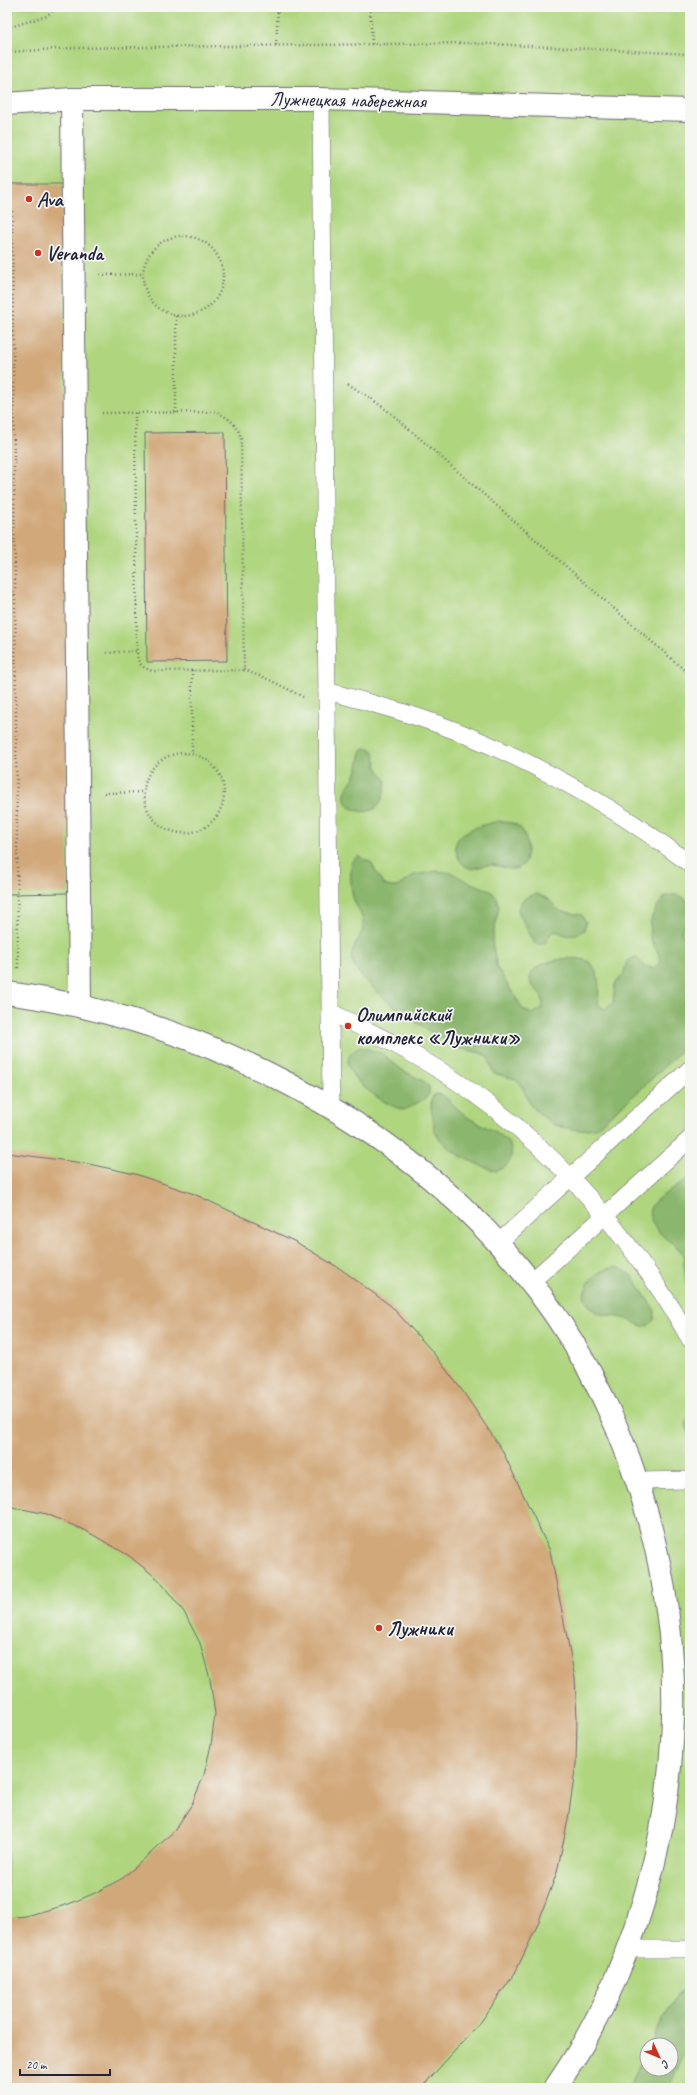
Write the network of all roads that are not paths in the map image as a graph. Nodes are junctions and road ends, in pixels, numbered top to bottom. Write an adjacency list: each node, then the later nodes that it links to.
1 (72, 99): 2 (street, Лужнецкая набережная); 3 (street, Лужнецкая набережная); 8 (street)
2 (321, 99): 4 (street, Лужнецкая набережная); 5 (lane)
3 (7, 104)
4 (690, 110)
5 (327, 691): 6 (lane); 9 (lane)
6 (690, 864)
7 (7, 993): 8 (street)
8 (80, 1005): 11 (street)
9 (330, 1012): 11 (lane); 13 (lane)
10 (690, 1069): 13 (lane)
11 (331, 1107): 15 (street)
12 (690, 1139): 14 (lane)
13 (571, 1177): 14 (lane); 15 (lane)
14 (606, 1215): 16 (lane); 17 (lane)
15 (498, 1244): 16 (street)
16 (531, 1282): 19 (street)
17 (690, 1339)
18 (690, 1480): 19 (lane)
19 (637, 1481): 20 (street)
20 (627, 1949): 21 (lane); 22 (street)
21 (690, 1949)
22 (555, 2088)

